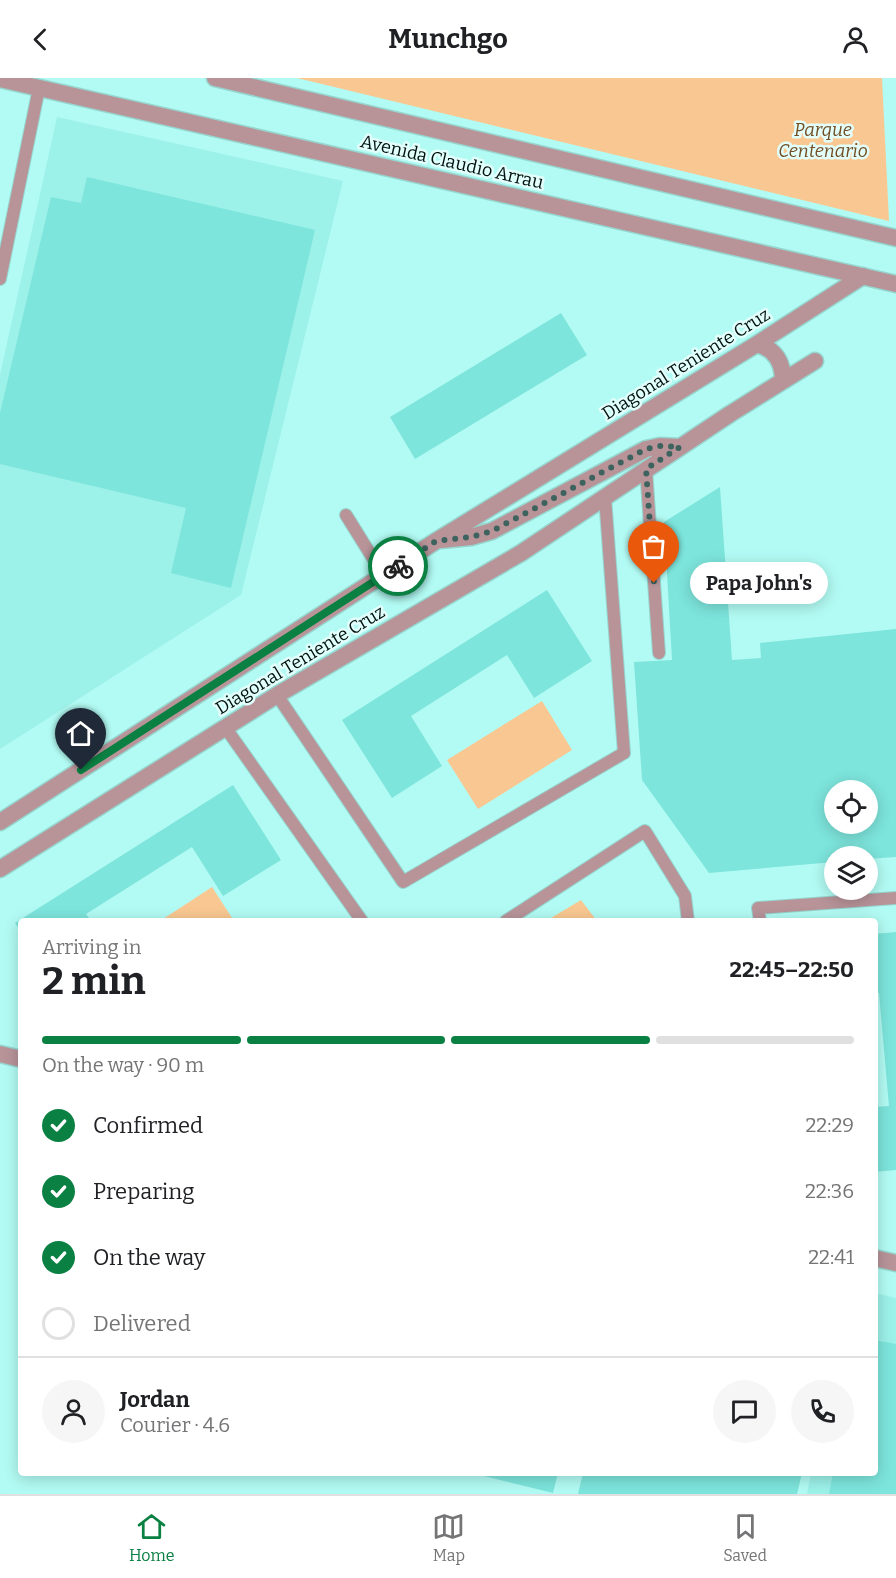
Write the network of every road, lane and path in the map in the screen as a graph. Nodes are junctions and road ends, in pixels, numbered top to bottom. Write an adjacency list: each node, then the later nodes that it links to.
1 (214, 78): 4 (street, Avenida Claudio Arrau)
2 (0, 79): 3 (street, Avenida Claudio Arrau)
3 (39, 88): 5 (street, Avenida Claudio Arrau); 6 (lane)
4 (896, 238)
5 (863, 276): 7 (street, Avenida Claudio Arrau); 8 (street, Diagonal Teniente Cruz)
6 (0, 279)
7 (896, 284)
8 (757, 344): 10 (street); 15 (street, Diagonal Teniente Cruz)
9 (815, 361): 10 (street, Diagonal Teniente Cruz)
10 (783, 381): 11 (street, Diagonal Teniente Cruz)
11 (680, 447): 12 (street, Diagonal Teniente Cruz); 15 (street, Diagonal Teniente Cruz)
12 (646, 469): 13 (street, Diagonal Teniente Cruz); 17 (lane)
13 (605, 497): 18 (street, Diagonal Teniente Cruz); 18 (lane)
14 (346, 515): 16 (lane)
15 (436, 541): 16 (street, Diagonal Teniente Cruz)
16 (384, 576): 20 (street, Diagonal Teniente Cruz)
17 (659, 653)
18 (277, 695): 19 (street, Diagonal Teniente Cruz)
19 (225, 727): 21 (street, Diagonal Teniente Cruz); 23 (lane)
20 (0, 822)
21 (0, 869)
22 (896, 898): 26 (lane)
23 (360, 918)
24 (511, 918): 25 (lane)
25 (688, 918)
26 (759, 918)
27 (0, 1054): 28 (street)
28 (18, 1058)
29 (878, 1259): 30 (street)
30 (896, 1263)

